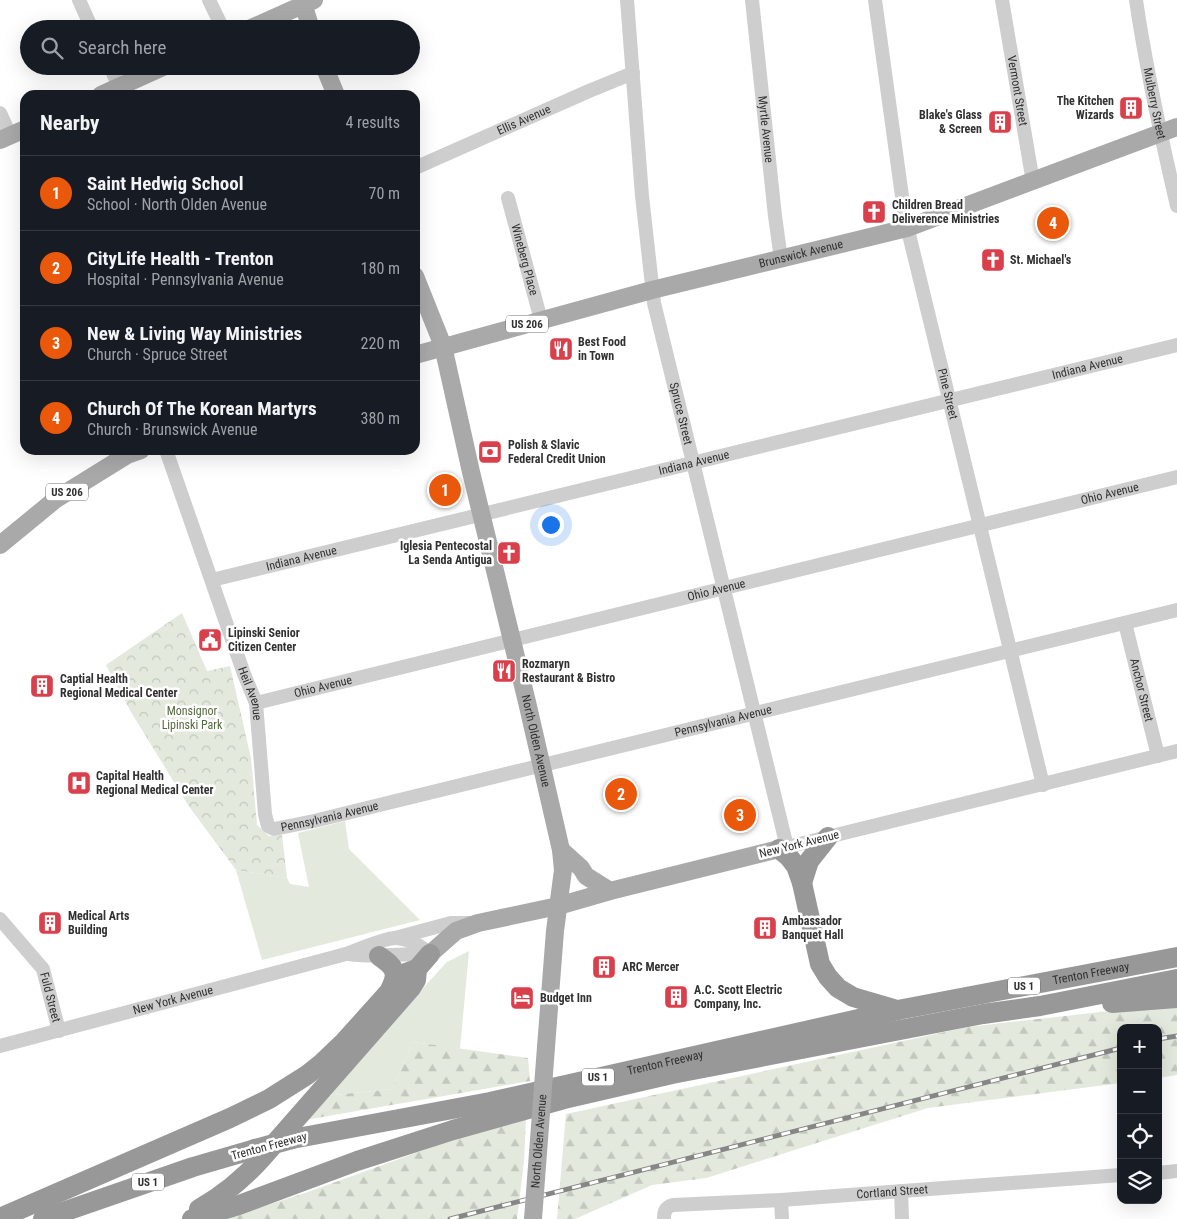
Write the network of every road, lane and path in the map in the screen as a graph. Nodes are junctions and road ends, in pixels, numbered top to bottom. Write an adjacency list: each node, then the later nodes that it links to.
1 (79, 0): 9 (street)
2 (210, 0): 10 (street)
3 (626, 0): 13 (street, Spruce Street)
4 (752, 0): 29 (street, Myrtle Avenue)
5 (875, 0): 28 (street, Pine Street)
6 (1002, 0): 25 (street, Vermont Street)
7 (1136, 0): 23 (street, Mulberry Street)
8 (306, 1): 11 (main road); 12 (main road)
9 (88, 20)
10 (219, 20)
11 (267, 20)
12 (309, 20)
13 (633, 73): 24 (street, Ellis Avenue); 31 (street, Spruce Street)
14 (114, 75): 17 (street)
15 (145, 75): 17 (main road)
16 (328, 75): 19 (main road)
17 (119, 87): 18 (main road)
18 (112, 90)
19 (334, 90)
20 (0, 113): 22 (street)
21 (1177, 127): 23 (main road, Brunswick Avenue / US 206)
22 (12, 134)
23 (1160, 134): 25 (main road, Brunswick Avenue / US 206); 27 (street, Mulberry Street)
24 (420, 166)
25 (1033, 182): 28 (main road, Brunswick Avenue / US 206)
26 (508, 198): 32 (street, Wineberg Place)
27 (1177, 206)
28 (907, 228): 29 (main road, Brunswick Avenue / US 206); 36 (street, Pine Street)
29 (781, 259): 31 (main road, Brunswick Avenue / US 206)
30 (420, 288): 34 (main road, North Olden Avenue)
31 (652, 290): 32 (main road, Brunswick Avenue / US 206); 39 (street, Spruce Street)
32 (541, 320): 34 (main road, Brunswick Avenue / US 206)
33 (1177, 345): 36 (street, Indiana Avenue)
34 (443, 346): 35 (main road, Brunswick Avenue / US 206); 41 (main road, North Olden Avenue)
35 (420, 353)
36 (949, 400): 39 (street, Indiana Avenue); 42 (street, Pine Street)
37 (127, 455): 43 (main road, US 206)
38 (168, 455): 44 (street, Heil Avenue)
39 (693, 463): 41 (street, Indiana Avenue); 45 (street, Spruce Street)
40 (1177, 477): 42 (street, Ohio Avenue)
41 (482, 515): 44 (street, Indiana Avenue); 48 (main road, North Olden Avenue)
42 (980, 526): 45 (street, Ohio Avenue); 49 (street, Pine Street)
43 (0, 545)
44 (212, 580): 50 (street, Heil Avenue)
45 (724, 588): 48 (street, Ohio Avenue); 51 (street, Spruce Street)
46 (1177, 610): 47 (street, Pennsylvania Avenue)
47 (1125, 623): 49 (street, Pennsylvania Avenue); 53 (street, Anchor Street)
48 (512, 640): 50 (street, Ohio Avenue); 54 (main road, North Olden Avenue)
49 (1010, 651): 51 (street, Pennsylvania Avenue); 55 (street, Pine Street)
50 (256, 703): 56 (street, Heil Avenue)
51 (754, 713): 54 (street, Pennsylvania Avenue); 58 (street, Spruce Street)
52 (1177, 751): 53 (street, New York Avenue)
53 (1158, 756): 55 (street, New York Avenue)
54 (542, 766): 56 (street, Pennsylvania Avenue); 59 (main road, North Olden Avenue)
55 (1043, 785): 57 (street, New York Avenue)
56 (271, 828)
57 (828, 837): 58 (street, New York Avenue); 60 (highway)
58 (783, 848): 60 (highway); 61 (main road, New York Avenue)
59 (561, 850): 61 (main road); 62 (main road, North Olden Avenue)
60 (802, 883): 74 (highway)
61 (610, 891): 62 (main road, New York Avenue)
62 (558, 906): 64 (main road, New York Avenue); 88 (main road, North Olden Avenue, bridge)
63 (0, 919): 76 (street, Fuld Street)
64 (478, 923): 65 (street, New York Avenue); 67 (main road, New York Avenue)
65 (395, 938): 66 (street, New York Avenue); 67 (street)
66 (346, 954): 68 (street, New York Avenue); 76 (street, New York Avenue)
67 (430, 954): 68 (street, New York Avenue); 70 (highway)
68 (379, 956): 72 (highway)
69 (1177, 956): 74 (highway, Trenton Freeway / US 1)
70 (416, 969): 72 (highway); 86 (highway)
71 (1177, 979): 75 (highway, Trenton Freeway / US 1)
72 (390, 991): 84 (highway)
73 (1177, 998): 75 (highway)
74 (903, 1009): 85 (highway, Trenton Freeway / US 1, bridge)
75 (983, 1014): 87 (highway, Trenton Freeway / US 1)
76 (59, 1031): 77 (street, New York Avenue)
77 (0, 1046)
78 (1177, 1171): 79 (street)
79 (1162, 1173)
80 (1117, 1175): 81 (street, Cortland Street)
81 (901, 1191): 82 (street, Cortland Street); 90 (street)
82 (781, 1200): 83 (street, Cortland Street); 89 (street)
83 (664, 1215)
84 (0, 1218)
85 (43, 1219)
86 (183, 1219)
87 (192, 1219)
88 (533, 1219)
89 (782, 1219)
90 (902, 1219)

